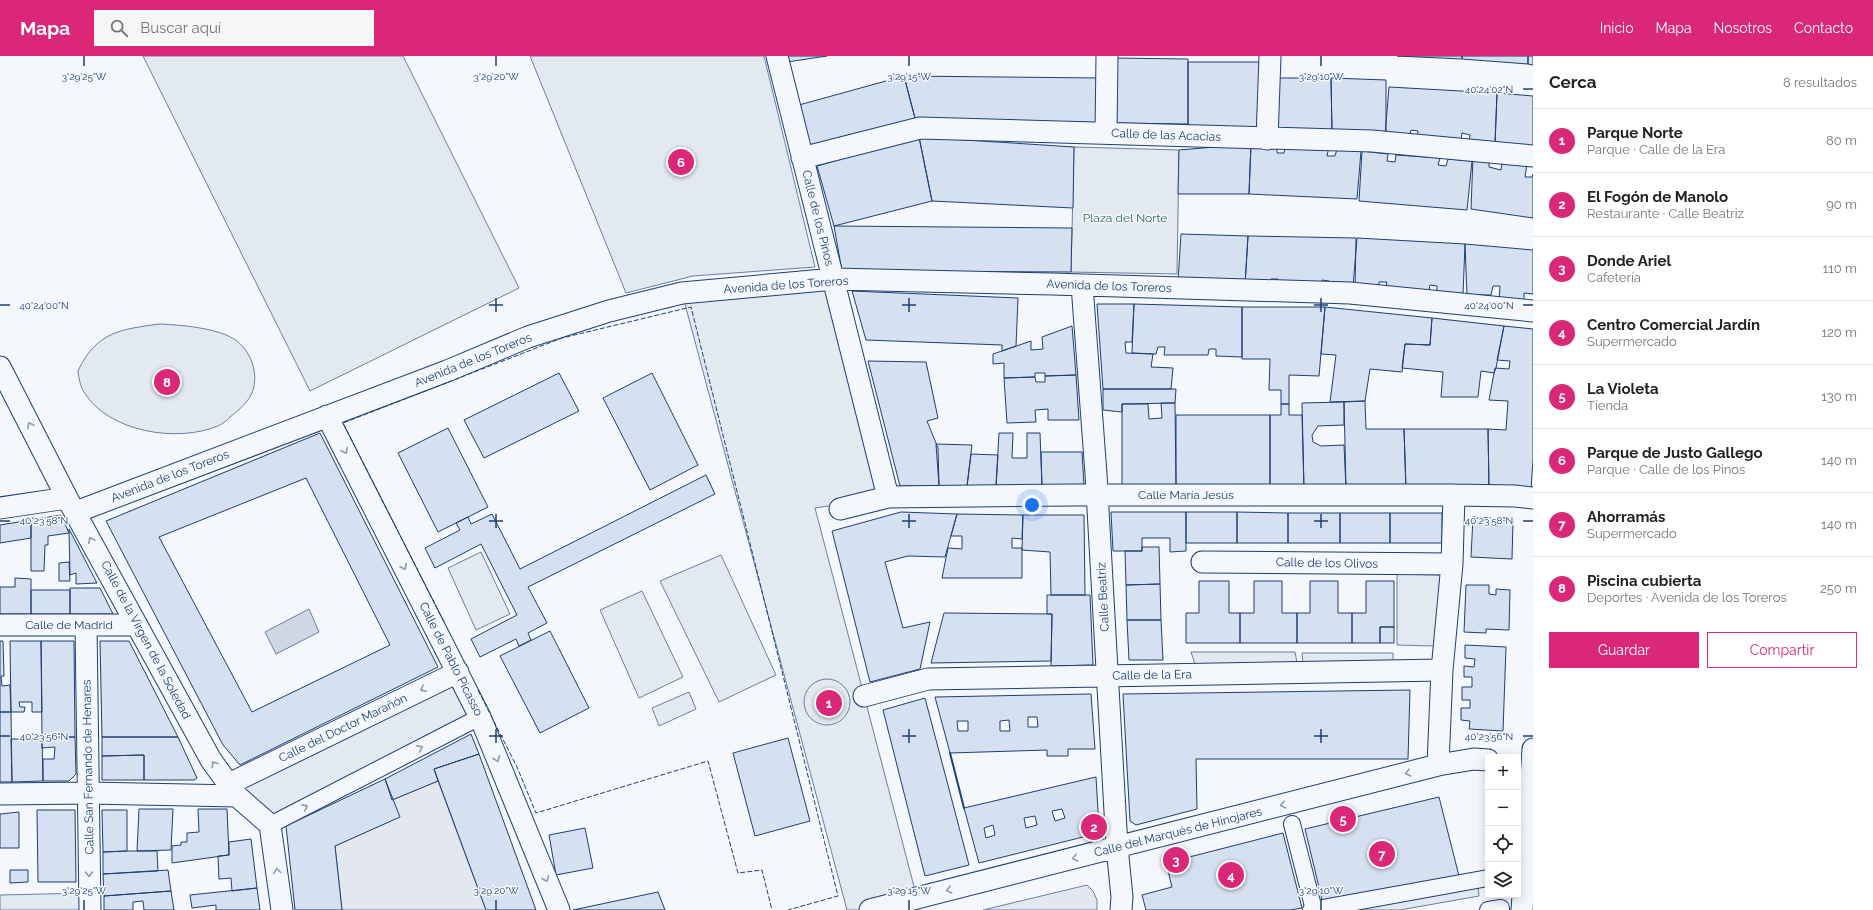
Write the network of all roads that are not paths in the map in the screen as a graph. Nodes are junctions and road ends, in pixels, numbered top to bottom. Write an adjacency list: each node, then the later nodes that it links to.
1 (777, 56): 7 (street, Calle de los Pinos)
2 (1107, 56): 4 (street)
3 (1270, 56): 5 (street)
4 (1106, 133): 5 (street, Calle de las Acacias); 7 (street, Calle de las Acacias)
5 (1267, 138): 6 (street, Calle de las Acacias)
6 (1533, 156)
7 (802, 158): 8 (street, Calle de los Pinos)
8 (834, 280): 9 (street, Avenida de los Toreros); 12 (street, Avenida de los Toreros); 15 (street, Calle de los Pinos)
9 (1082, 284): 10 (street, Avenida de los Toreros); 13 (street, Calle Beatriz)
10 (1533, 311)
11 (0, 366): 17 (street, Calle de la Virgen de la Soledad, one-way to 11)
12 (327, 416): 17 (street, Avenida de los Toreros); 26 (street, Calle de Pablo Picasso, one-way to 26)
13 (1097, 495): 14 (street, Calle María Jesús); 15 (street, Calle María Jesús); 27 (street, Calle Beatriz)
14 (1454, 495): 16 (street, Calle María Jesús); 21 (street)
15 (888, 497): 19 (street, Calle María Jesús)
16 (1533, 498)
17 (72, 505): 18 (street, Avenida de los Toreros); 24 (street, Calle de la Virgen de la Soledad, one-way to 17)
18 (0, 508)
19 (840, 508)
20 (1202, 562): 21 (street, Calle de los Olivos)
21 (1452, 564): 25 (street)
22 (0, 625): 23 (street, Calle de Madrid)
23 (86, 625): 24 (street, Calle de Madrid); 35 (street, Calle San Fernando de Henares)
24 (137, 625): 34 (street, Calle de la Virgen de la Soledad, one-way to 24)
25 (1442, 670): 27 (street, Calle de la Era); 32 (street)
26 (458, 672): 29 (street, Calle de Pablo Picasso); 34 (street, Calle del Doctor Marañón, one-way to 34)
27 (1107, 676): 28 (street, Calle de la Era); 39 (street, Calle Beatriz)
28 (864, 696)
29 (480, 717): 38 (street, one-way to 29); 44 (street, Calle de Pablo Picasso, one-way to 44)
30 (1533, 749): 33 (street)
31 (1485, 760): 32 (street, Calle del Marqués de Hinojares)
32 (1438, 765): 39 (street, Calle del Marqués de Hinojares, one-way to 39)
33 (1528, 768): 47 (street)
34 (233, 790): 35 (street, Calle del Doctor Marañón); 38 (street, Calle de la Virgen de la Soledad)
35 (88, 793): 36 (street, Calle del Doctor Marañón); 42 (street, Calle San Fernando de Henares, one-way to 42)
36 (0, 794)
37 (1292, 824): 46 (street)
38 (270, 825): 43 (street, one-way to 38)
39 (1117, 847): 41 (street, Calle del Marqués de Hinojares, one-way to 41); 45 (street, Calle Beatriz)
40 (1485, 879): 46 (street)
41 (874, 909)
42 (90, 910)
43 (282, 910)
44 (559, 910)
45 (1122, 910)
46 (1313, 910)
47 (1522, 910)

